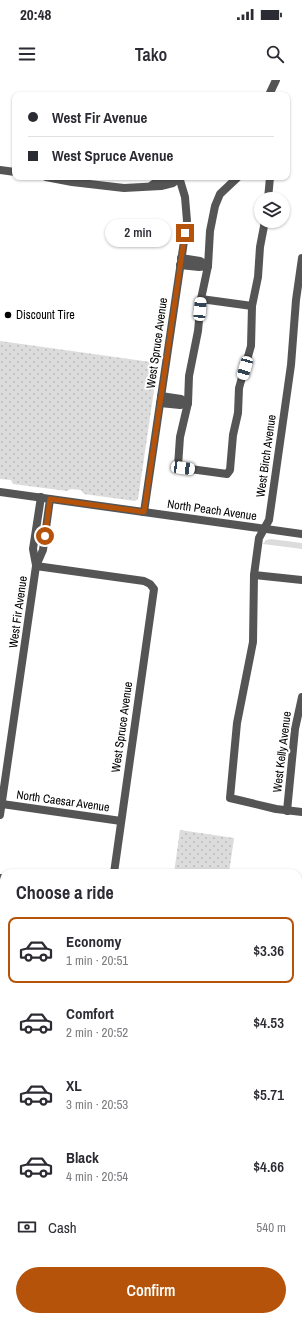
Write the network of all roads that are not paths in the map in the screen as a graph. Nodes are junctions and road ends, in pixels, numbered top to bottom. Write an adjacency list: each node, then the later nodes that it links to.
1 (276, 80): 2 (street)
2 (270, 92)
3 (0, 170): 4 (street)
4 (12, 172)
5 (66, 180): 11 (street)
6 (160, 180): 11 (street)
7 (176, 180): 11 (street)
8 (181, 180): 15 (street, West Spruce Avenue)
9 (235, 180): 16 (street)
10 (270, 180): 12 (street)
11 (152, 185)
12 (269, 192)
13 (264, 228): 19 (street)
14 (302, 258): 18 (street, West Birch Avenue)
15 (181, 262): 16 (street); 20 (street, West Spruce Avenue)
16 (208, 266): 17 (street)
17 (201, 298): 19 (street); 21 (street)
18 (299, 300): 26 (street, West Birch Avenue)
19 (252, 306): 21 (street)
20 (161, 399): 21 (street); 25 (street, West Spruce Avenue)
21 (188, 403)
22 (0, 492): 23 (street, North Peach Avenue)
23 (41, 498): 24 (street, North Peach Avenue); 28 (street, West Fir Avenue)
24 (50, 499): 25 (street, North Peach Avenue); 28 (street, West Fir Avenue)
25 (144, 512): 26 (street, North Peach Avenue)
26 (264, 529): 27 (street, North Peach Avenue); 29 (street, West Birch Avenue)
27 (302, 534)
28 (36, 566): 32 (street, West Fir Avenue); 36 (street, West Spruce Avenue)
29 (254, 576): 30 (street); 33 (street, West Birch Avenue)
30 (302, 580)
31 (302, 697): 33 (street, West Kelly Avenue)
32 (2, 804): 35 (street, West Fir Avenue); 36 (street, North Caesar Avenue)
33 (287, 811): 34 (street)
34 (302, 812)
35 (0, 815)
36 (121, 821): 37 (street, West Spruce Avenue)
37 (115, 869)

